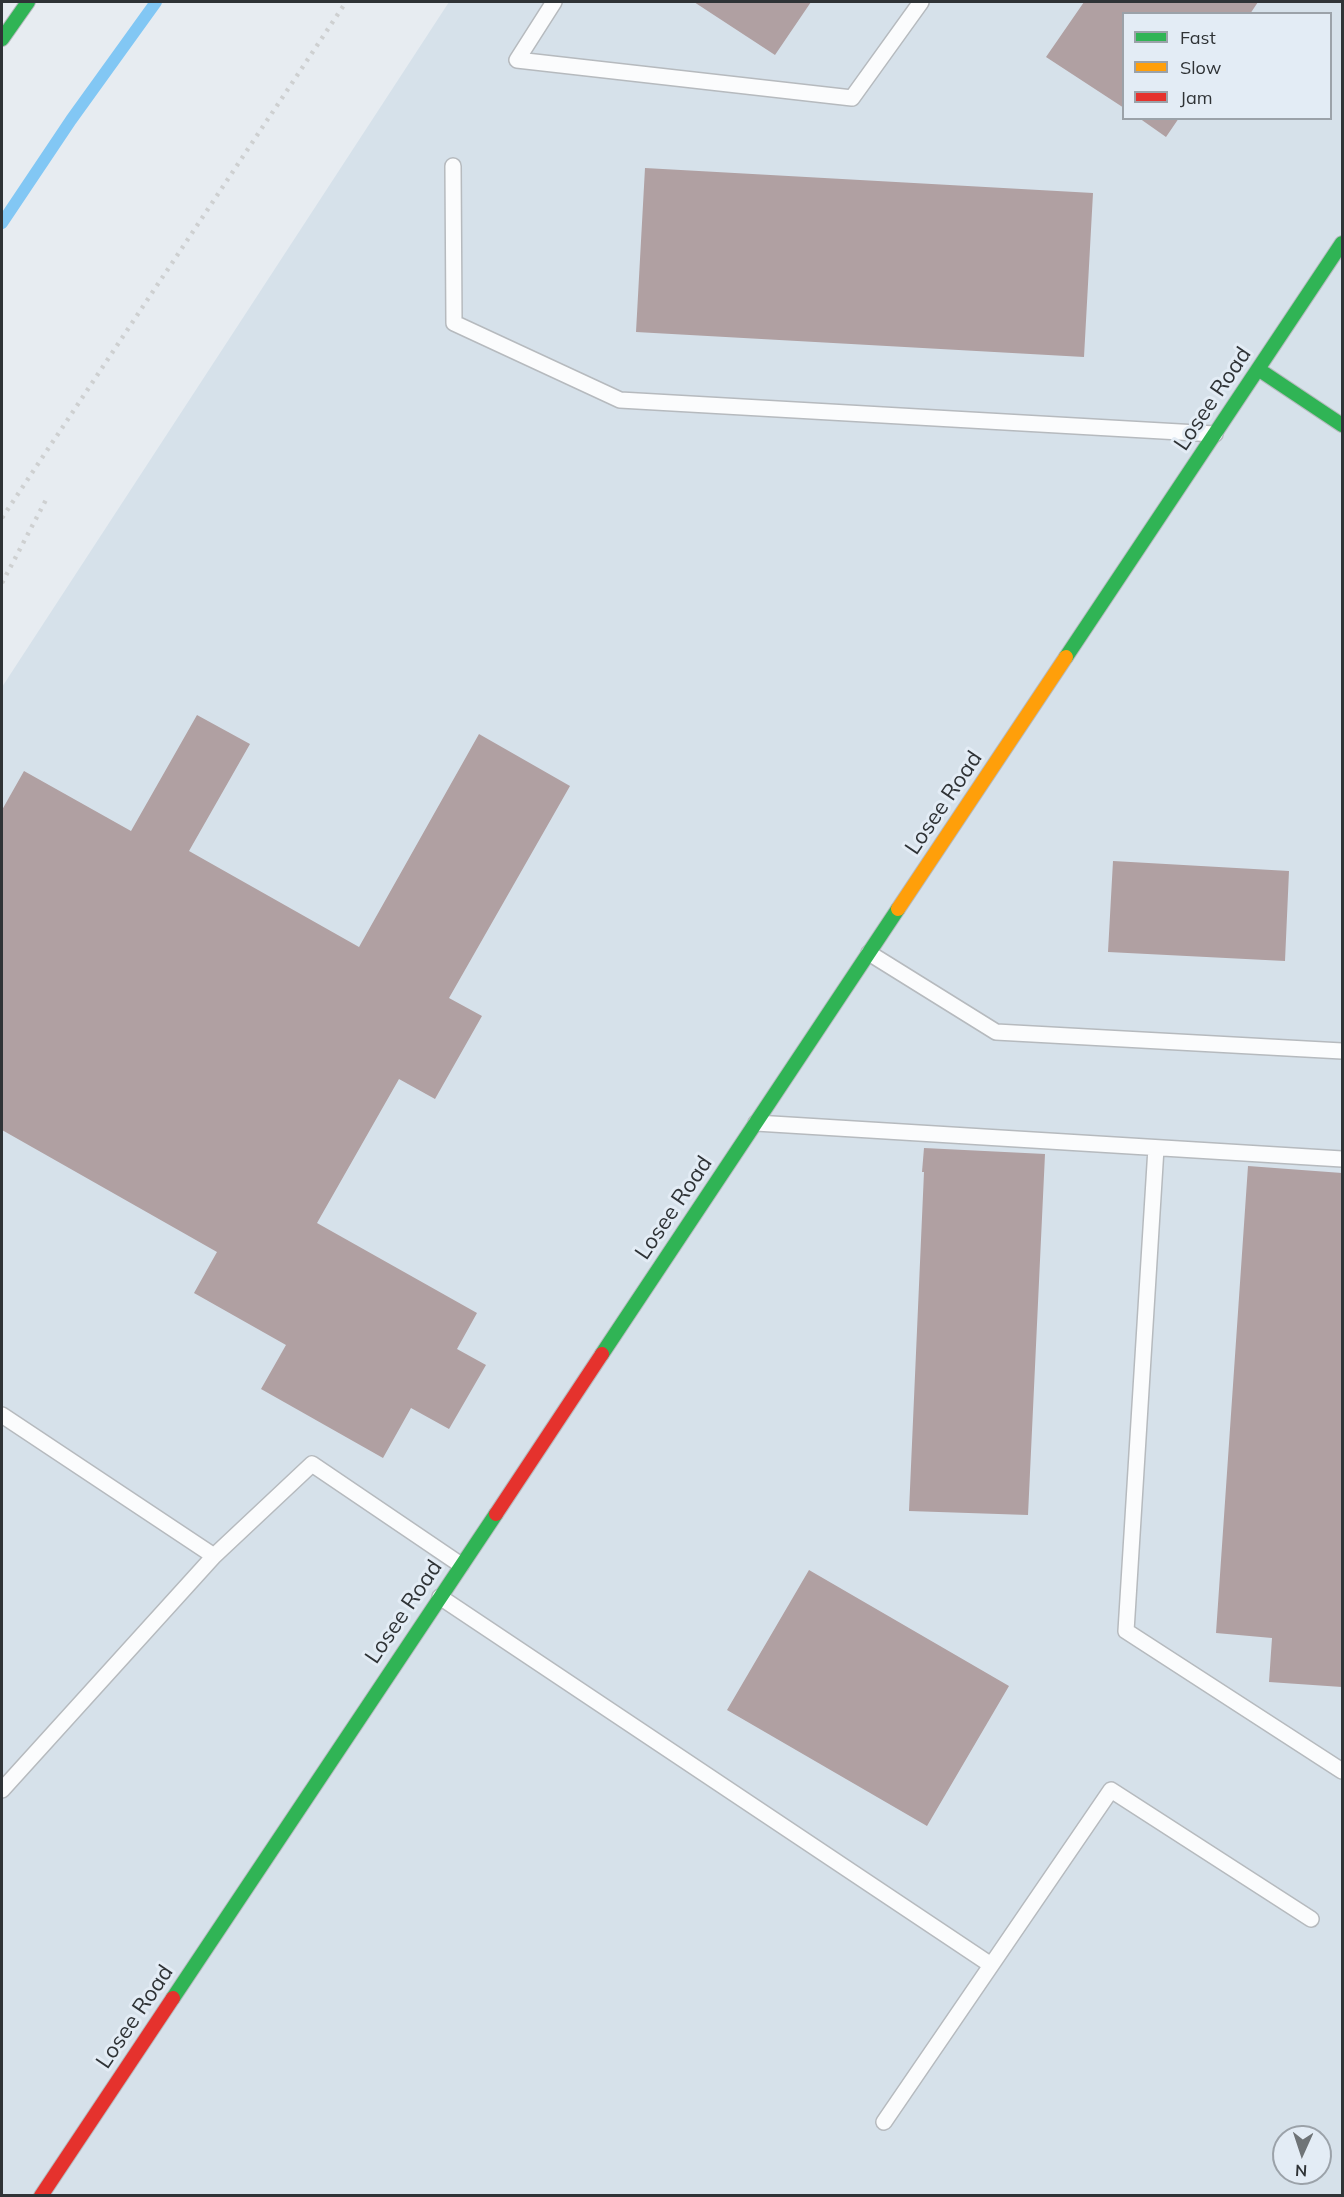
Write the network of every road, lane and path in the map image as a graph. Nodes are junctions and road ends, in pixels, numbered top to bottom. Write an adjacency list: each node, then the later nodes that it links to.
1 (28, 2): 4 (main road)
2 (554, 2): 3 (lane)
3 (921, 2)
4 (2, 39)
5 (453, 165): 9 (lane)
6 (1342, 243): 7 (main road, Losee Road)
7 (1258, 369): 8 (main road); 9 (main road, Losee Road)
8 (1342, 425)
9 (1215, 434): 10 (main road, Losee Road)
10 (869, 953): 11 (lane); 12 (main road, Losee Road)
11 (1342, 1051)
12 (756, 1123): 13 (lane); 17 (main road, Losee Road)
13 (1156, 1148): 14 (lane); 19 (lane)
14 (1342, 1159)
15 (2, 1415): 16 (lane)
16 (214, 1556): 17 (lane); 20 (lane)
17 (461, 1565): 18 (main road, Losee Road)
18 (440, 1597): 22 (lane); 24 (main road, Losee Road)
19 (1342, 1771)
20 (2, 1790)
21 (1311, 1918): 22 (lane)
22 (991, 1965): 23 (lane)
23 (884, 2122)
24 (41, 2196)

